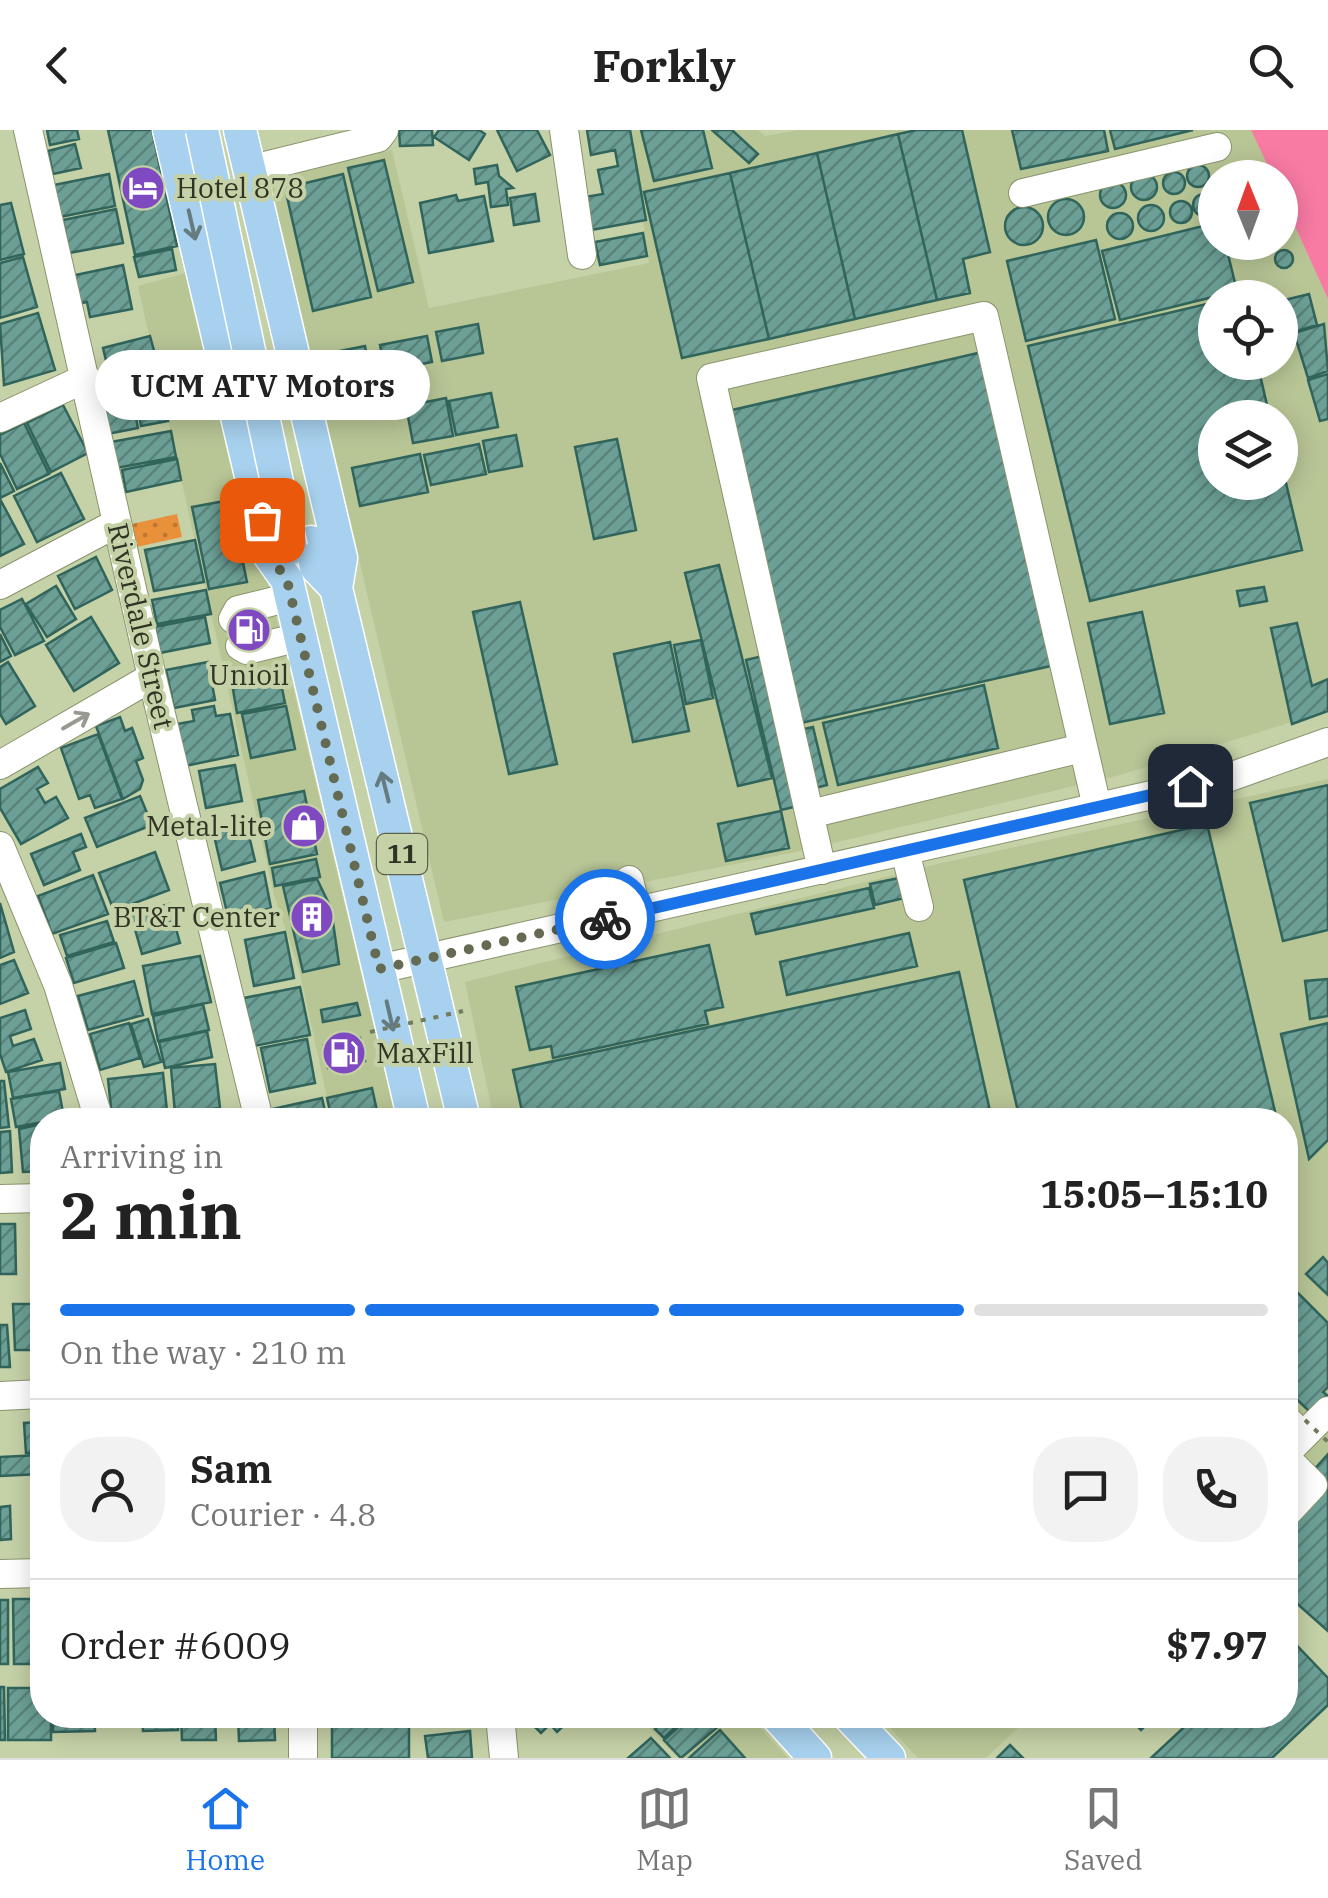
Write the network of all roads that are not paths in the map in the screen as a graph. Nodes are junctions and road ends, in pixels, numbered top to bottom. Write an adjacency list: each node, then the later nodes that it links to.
1 (28, 130): 10 (street, Riverdale Street)
2 (202, 130): 13 (main road, 11, bridge)
3 (384, 130): 6 (street)
4 (564, 130): 9 (street)
5 (172, 143): 6 (street); 13 (main road, 11, one-way to 13)
6 (239, 143): 13 (main road, 11); 15 (main road, 11)
7 (1217, 147): 8 (street)
8 (1023, 193)
9 (582, 254)
10 (86, 378): 11 (street); 12 (street, Riverdale Street)
11 (0, 418)
12 (117, 523): 14 (street); 17 (street, Riverdale Street)
13 (295, 567): 15 (main road, 11); 16 (main road, 11); 16 (street)
14 (0, 585)
15 (336, 588): 29 (main road, 11, one-way to 15)
16 (300, 637): 30 (main road, 11)
17 (152, 677): 20 (street, one-way to 17); 32 (street, Riverdale Street)
18 (1328, 742): 21 (street)
19 (1082, 748): 21 (street); 22 (street); 22 (street)
20 (0, 764)
21 (1097, 808): 24 (street)
22 (810, 814): 25 (street)
23 (0, 846): 31 (street)
24 (905, 851): 25 (street); 27 (street)
25 (822, 870): 28 (street)
26 (629, 880): 28 (street)
27 (919, 906)
28 (637, 912): 29 (street)
29 (428, 958): 30 (street); 34 (main road, 11)
30 (379, 969): 33 (main road, 11, one-way to 33)
31 (95, 1108)
32 (256, 1108)
33 (411, 1108)
34 (461, 1108)
35 (30, 1198): 36 (street)
36 (0, 1199)
37 (30, 1395): 38 (street)
38 (0, 1396)
39 (1308, 1429): 40 (street)
40 (1298, 1500)
41 (30, 1573): 42 (street)
42 (0, 1574)
43 (303, 1728): 47 (street)
44 (501, 1728): 48 (street)
45 (788, 1728): 49 (main road)
46 (860, 1728): 50 (main road)
47 (303, 1758)
48 (504, 1758)
49 (815, 1758)
50 (889, 1758)

